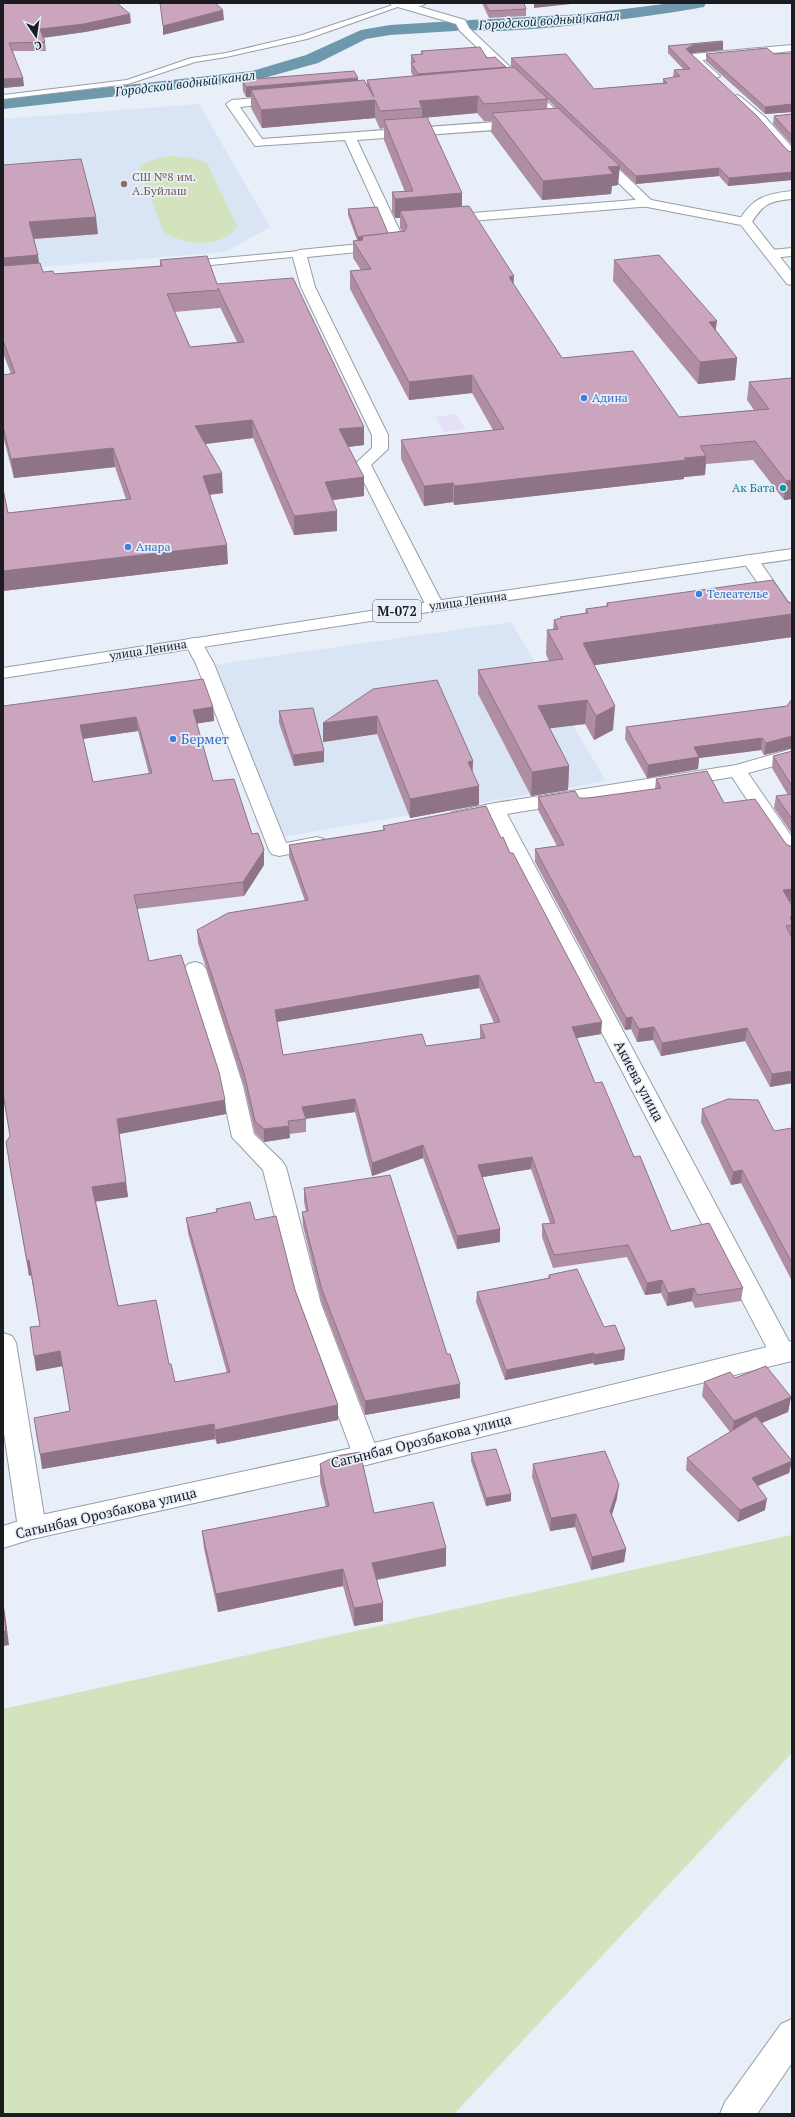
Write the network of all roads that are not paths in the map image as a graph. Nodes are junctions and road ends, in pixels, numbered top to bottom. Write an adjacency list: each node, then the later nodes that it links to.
1 (422, 3): 2 (street)
2 (399, 4): 4 (street); 6 (lane)
3 (792, 48): 9 (street)
4 (519, 80): 5 (street); 10 (street)
5 (503, 82)
6 (3, 97)
7 (294, 99): 11 (street)
8 (776, 119): 9 (street)
9 (761, 120): 14 (street)
10 (561, 121): 11 (street); 12 (street)
11 (349, 136): 20 (street)
12 (578, 137)
13 (590, 148): 16 (street)
14 (792, 155)
15 (792, 194): 19 (street)
16 (647, 203): 17 (street); 19 (street)
17 (436, 220)
18 (405, 222): 20 (street)
19 (745, 222): 23 (street)
20 (390, 224): 22 (street)
21 (792, 252): 23 (street)
22 (298, 254): 24 (lane); 28 (street)
23 (771, 254): 25 (street)
24 (181, 265)
25 (792, 281)
26 (792, 554): 27 (street, улица Ленина / М-072)
27 (750, 560): 28 (street, улица Ленина / М-072); 29 (street)
28 (435, 606): 30 (street, улица Ленина / М-072)
29 (792, 620)
30 (194, 643): 31 (street, улица Ленина / М-072); 36 (street)
31 (3, 673)
32 (792, 755): 33 (street)
33 (737, 770): 34 (street); 37 (street)
34 (495, 809): 35 (street); 40 (street, Акиева улица)
35 (441, 820)
36 (333, 840)
37 (792, 852)
38 (195, 969): 41 (street)
39 (3, 1343): 42 (street)
40 (787, 1351): 41 (street, Сагынбая Орозбакова улица)
41 (366, 1456): 42 (street, Сагынбая Орозбакова улица)
42 (32, 1528): 43 (street, Сагынбая Орозбакова улица)
43 (3, 1537)
44 (792, 2035): 45 (street)
45 (737, 2114)

